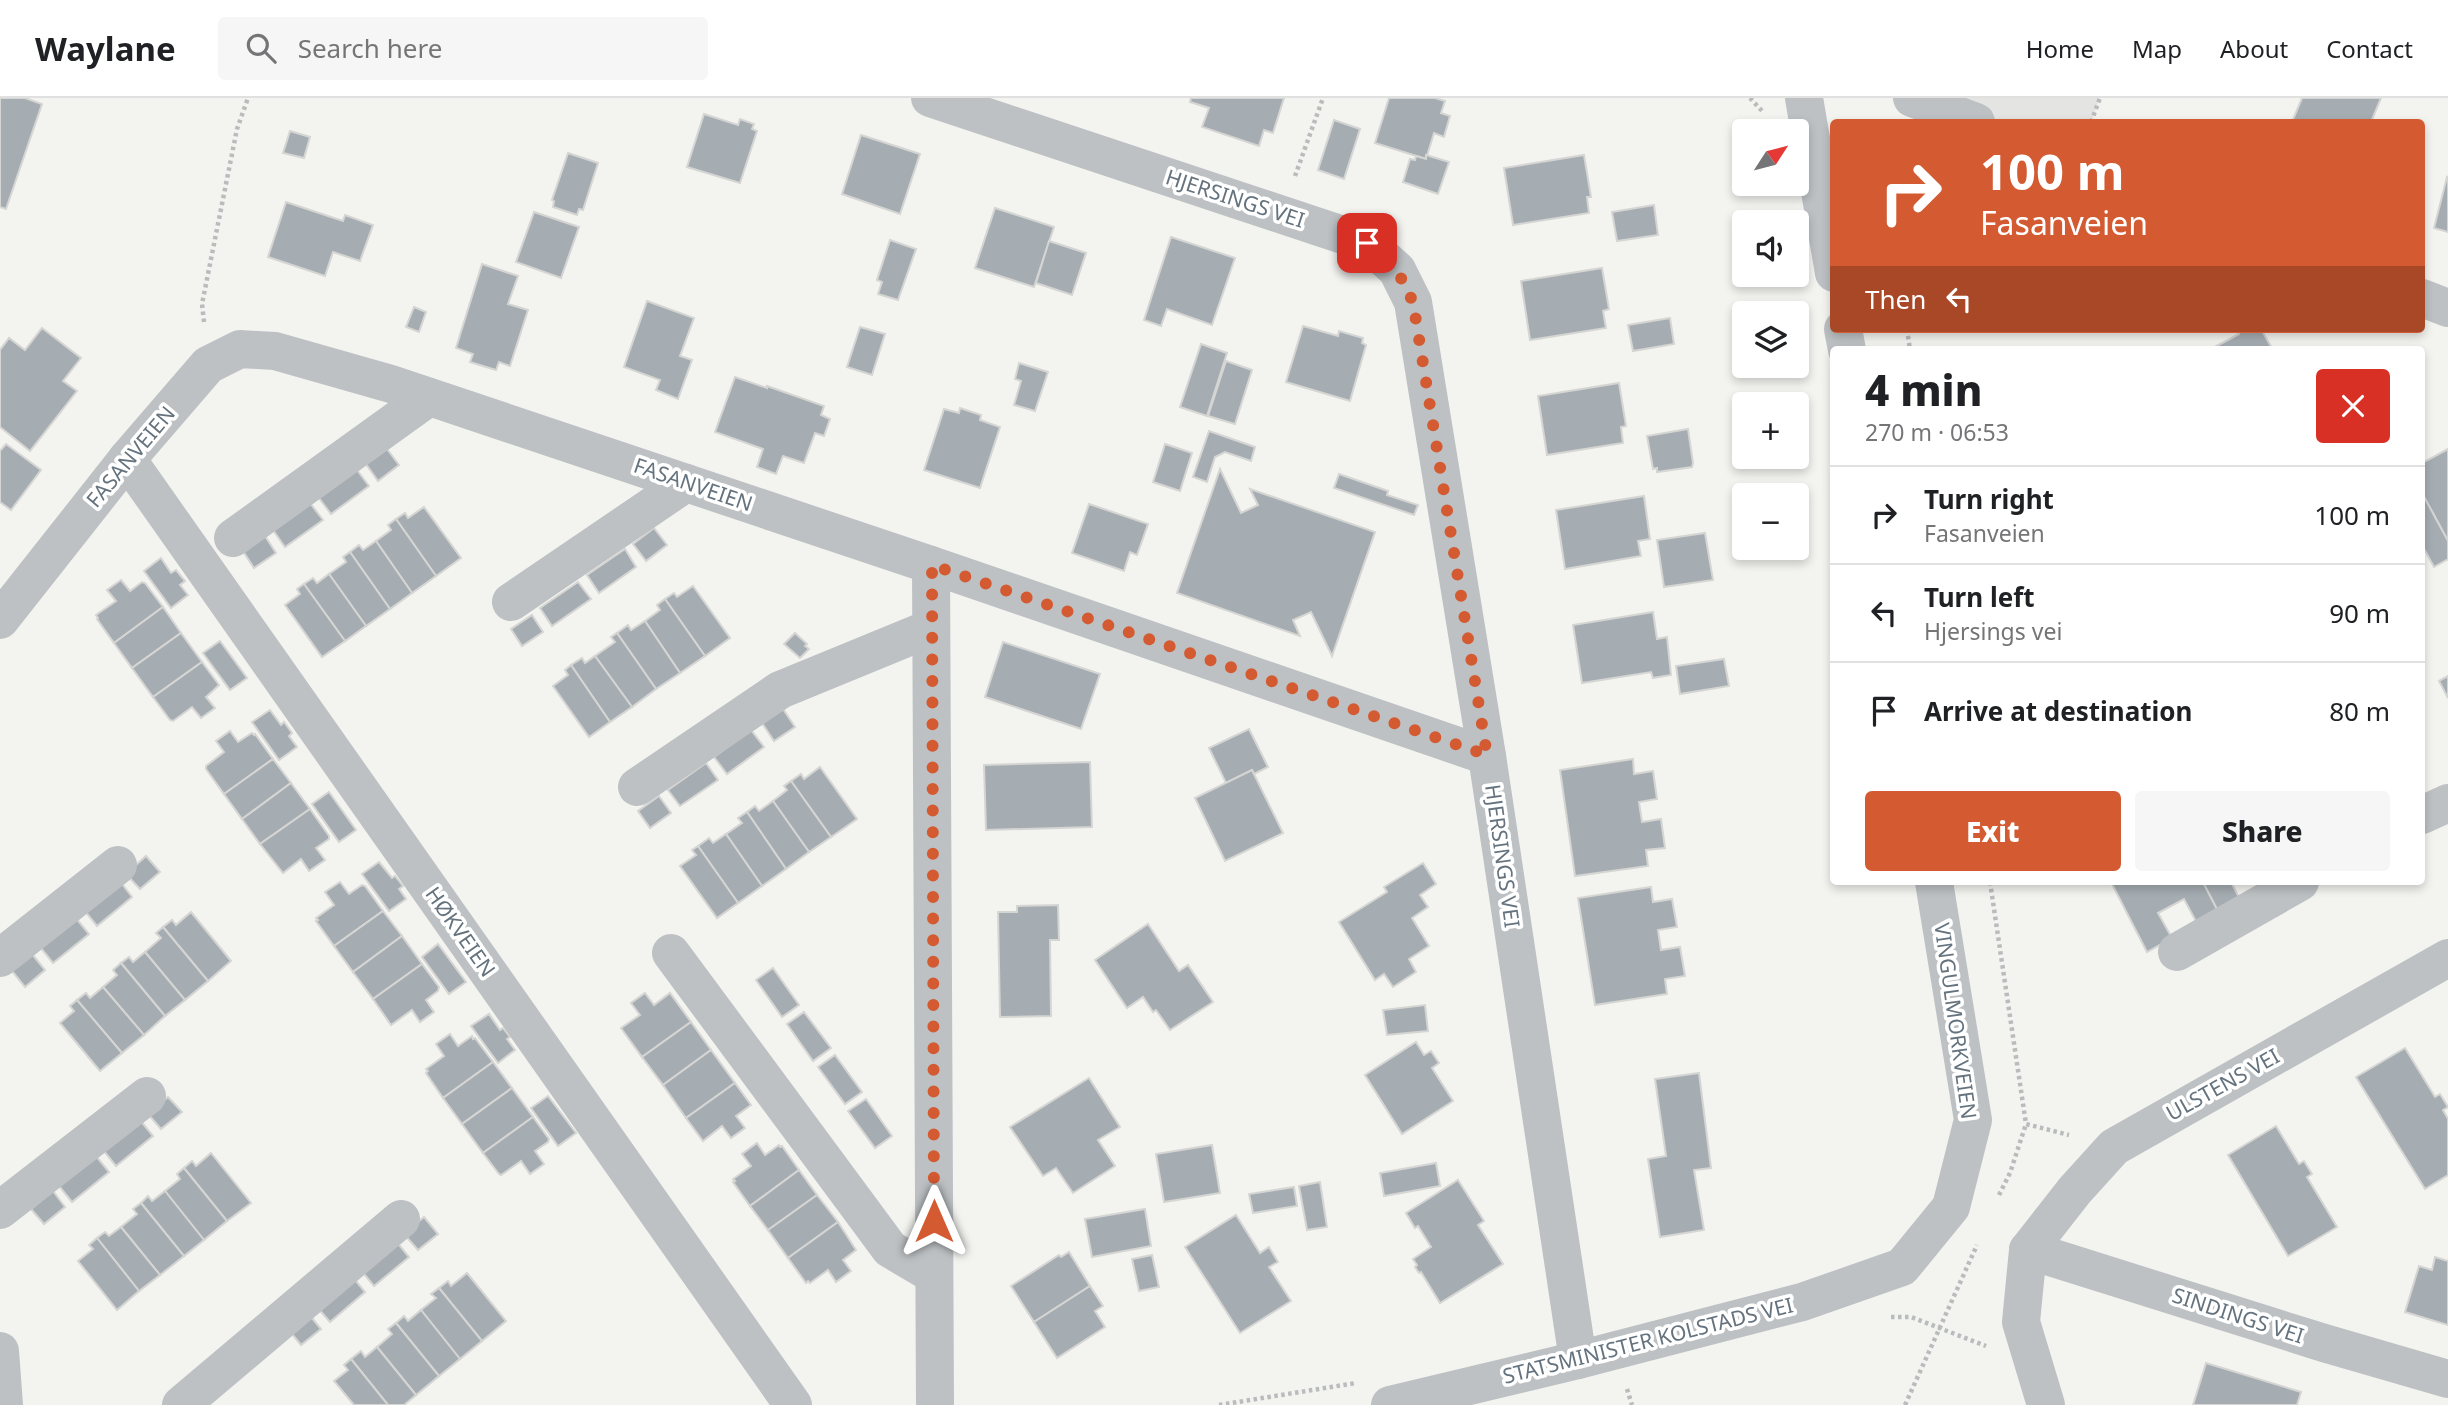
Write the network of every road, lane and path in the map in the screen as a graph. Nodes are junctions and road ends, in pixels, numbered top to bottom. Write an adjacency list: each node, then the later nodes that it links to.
1 (248, 98): 13 (path)
2 (930, 98): 9 (street, HJERSINGS VEI)
3 (1324, 98): 9 (path)
4 (1804, 98): 10 (street)
5 (1912, 98): 7 (street)
6 (2100, 98): 8 (path)
7 (1968, 119)
8 (2092, 119)
9 (1282, 214): 22 (street, HJERSINGS VEI)
10 (1830, 251)
11 (2425, 299): 12 (street)
12 (2448, 308)
13 (208, 365): 14 (street, FASANVEIEN); 15 (street, FASANVEIEN)
14 (429, 397): 16 (street, FASANVEIEN); 17 (street)
15 (127, 459): 20 (street, FASANVEIEN); 53 (street, HØKVEIEN)
16 (687, 483): 18 (street, FASANVEIEN); 19 (street)
17 (233, 538)
18 (932, 565): 21 (street); 22 (street, FASANVEIEN)
19 (511, 602)
20 (0, 620)
21 (932, 628): 23 (street); 43 (street)
22 (1487, 755): 48 (street, HJERSINGS VEI)
23 (637, 787)
24 (2448, 803): 25 (street)
25 (2425, 813)
26 (118, 865): 32 (street)
27 (1934, 885): 42 (street, VINGULMORKVEIEN)
28 (1990, 885): 35 (path)
29 (2295, 885): 30 (street)
30 (2177, 952)
31 (671, 953): 43 (street)
32 (0, 958)
33 (2448, 958): 36 (street, ULSTENS VEI)
34 (147, 1096): 38 (street)
35 (2026, 1124): 36 (path); 37 (path)
36 (2114, 1147): 41 (street, ULSTENS VEI)
37 (1999, 1197)
38 (0, 1210)
39 (401, 1219): 52 (street)
40 (1977, 1244): 45 (path)
41 (2028, 1250): 49 (street, SINDINGS VEI); 50 (street)
42 (1902, 1267): 48 (street, STATSMINISTER KOLSTADS VEI)
43 (934, 1275): 54 (street)
44 (1889, 1317): 45 (path)
45 (1940, 1328): 46 (path); 56 (path)
46 (1997, 1350)
47 (0, 1351): 51 (street)
48 (1578, 1360): 55 (street, STATSMINISTER KOLSTADS VEI)
49 (2448, 1379)
50 (2038, 1404)
51 (5, 1405)
52 (181, 1405)
53 (793, 1405)
54 (935, 1405)
55 (1390, 1405)
56 (1905, 1405)

